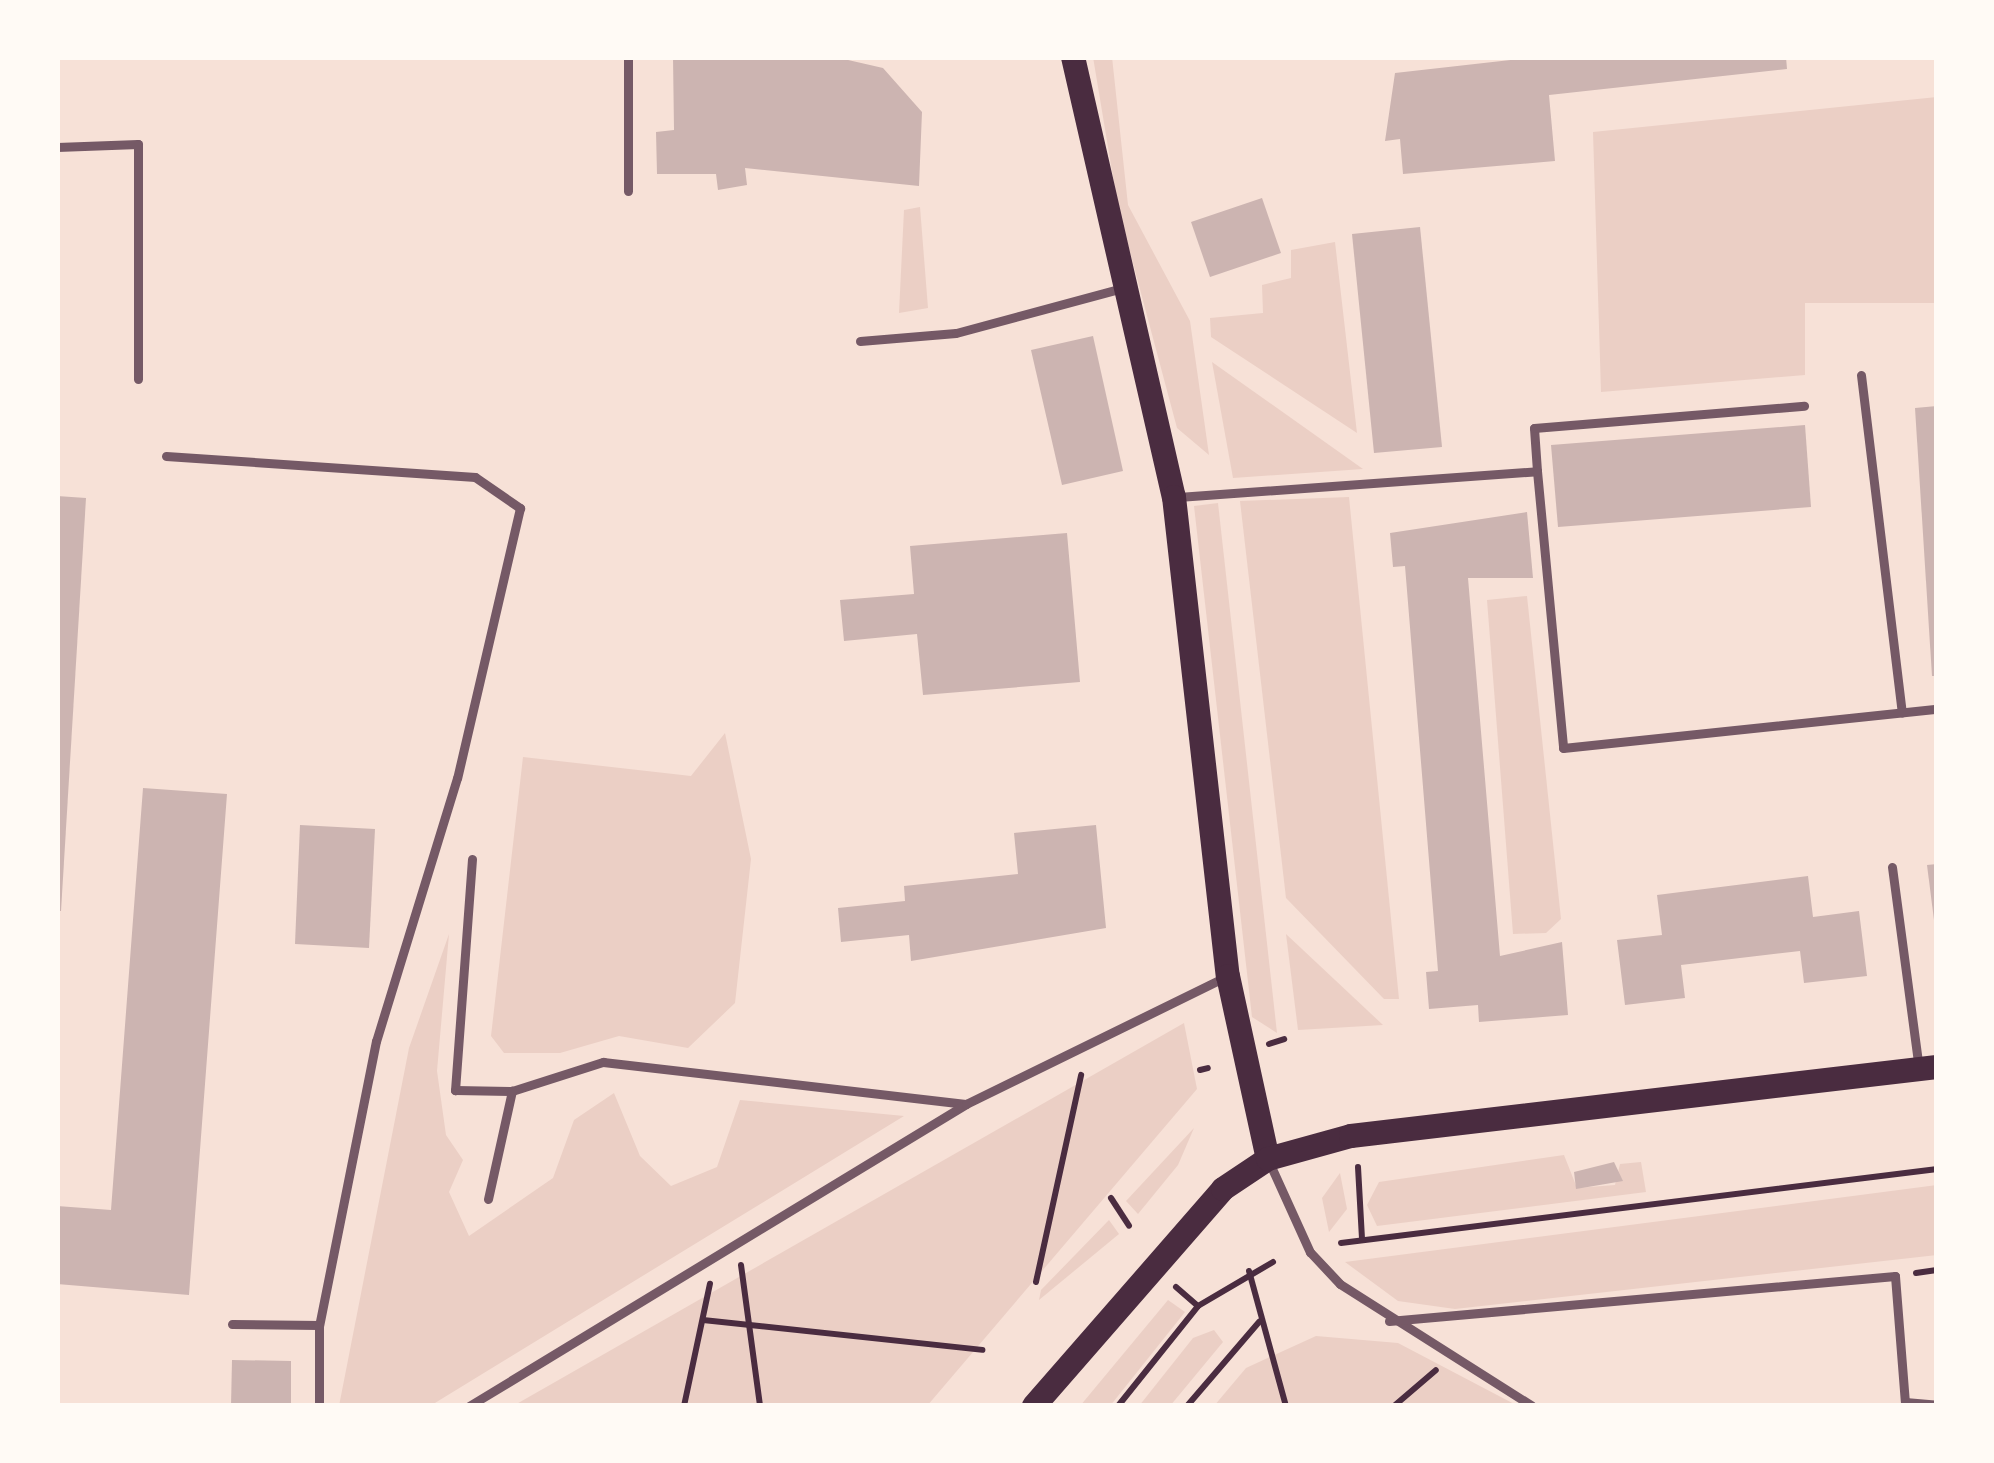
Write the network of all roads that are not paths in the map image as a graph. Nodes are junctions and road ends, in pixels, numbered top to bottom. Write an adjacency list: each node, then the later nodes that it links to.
1 (628, 57): 4 (lane)
2 (1073, 57): 5 (main road)
3 (57, 147): 8 (lane)
4 (628, 190)
5 (1123, 288): 6 (lane); 12 (main road)
6 (860, 341)
7 (1862, 375): 14 (lane)
8 (138, 379)
9 (1804, 406): 11 (lane)
10 (166, 456): 25 (lane)
11 (1537, 471): 12 (lane); 14 (lane)
12 (1174, 497): 17 (main road)
13 (1937, 710): 14 (lane)
14 (1902, 713)
15 (472, 860): 19 (lane)
16 (1892, 867): 18 (lane)
17 (1228, 976): 20 (lane); 21 (main road)
18 (1928, 1068): 21 (main road)
19 (512, 1091): 20 (lane); 22 (lane)
20 (966, 1104): 28 (lane)
21 (1268, 1159): 23 (lane); 29 (main road)
22 (488, 1199)
23 (1389, 1322): 26 (lane); 30 (lane)
24 (232, 1324): 25 (lane)
25 (319, 1324): 27 (lane)
26 (1937, 1405)
27 (319, 1406)
28 (469, 1406)
29 (1034, 1406)
30 (1532, 1406)

